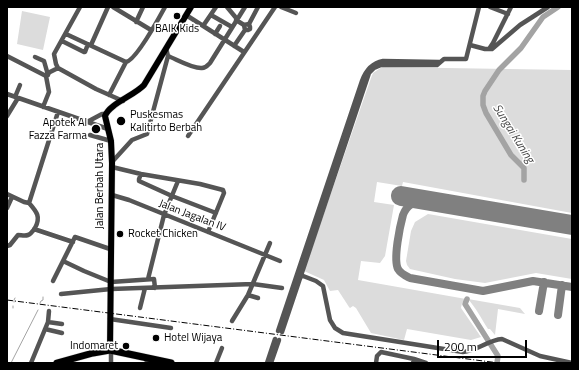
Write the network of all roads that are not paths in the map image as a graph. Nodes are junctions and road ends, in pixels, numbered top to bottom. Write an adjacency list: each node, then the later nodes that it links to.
1 (80, 7): 29 (street)
2 (108, 7): 33 (street)
3 (113, 7): 22 (street)
4 (143, 7): 22 (street)
5 (165, 7): 27 (street)
6 (190, 7): 19 (main road)
7 (216, 7): 20 (street)
8 (227, 7): 21 (street)
9 (245, 7): 21 (street)
10 (258, 7): 25 (street)
11 (275, 7): 28 (street)
12 (281, 7): 17 (street)
13 (478, 7): 34 (street)
14 (490, 7): 18 (street)
15 (511, 7): 18 (street)
16 (548, 7): 37 (street)
17 (296, 13)
18 (508, 14): 37 (street)
19 (186, 15): 23 (street); 36 (main road)
20 (211, 15): 23 (street); 26 (street)
21 (237, 19): 25 (street); 26 (street)
22 (136, 22): 27 (street)
23 (203, 26): 30 (street)
24 (220, 26): 30 (street)
25 (247, 27): 28 (street); 35 (street)
26 (232, 28): 31 (street)
27 (151, 30): 42 (street)
28 (256, 33): 38 (street)
29 (66, 34): 32 (street); 33 (street)
30 (215, 34): 31 (street)
31 (224, 39): 35 (street); 40 (street)
32 (62, 42): 33 (street); 43 (street)
33 (89, 45): 42 (street)
34 (470, 45): 37 (street); 81 (street)
35 (234, 46): 38 (street)
36 (166, 48): 40 (street); 49 (main road)
37 (487, 49)
38 (244, 52): 57 (street)
39 (7, 56): 44 (street)
40 (168, 56): 59 (street)
41 (35, 57): 44 (street)
42 (126, 62): 47 (street)
43 (58, 68): 44 (street); 47 (street)
44 (47, 75): 50 (street)
45 (20, 85): 48 (street)
46 (7, 94): 48 (street)
47 (109, 95): 49 (street)
48 (17, 98): 50 (street); 53 (street)
49 (123, 101): 52 (main road)
50 (43, 107): 51 (street)
51 (58, 112): 54 (street); 66 (street)
52 (105, 114): 54 (street); 55 (main road, Jalan Berbah Utara)
53 (7, 116)
54 (88, 122): 55 (street)
55 (108, 129): 58 (main road, Jalan Berbah Utara)
56 (90, 135): 58 (street)
57 (188, 136)
58 (111, 141): 59 (main road, Jalan Berbah Utara)
59 (112, 164): 60 (street); 63 (main road, Jalan Berbah Utara)
60 (141, 174): 61 (street); 64 (street)
61 (178, 181): 64 (street); 68 (street)
62 (7, 194): 65 (street)
63 (112, 195): 69 (street, Jalan Jagalan IV); 77 (main road, Jalan Berbah Utara)
64 (172, 196): 68 (street); 69 (street)
65 (12, 197): 66 (street); 67 (street)
66 (29, 203): 70 (street)
67 (7, 208)
68 (216, 213): 71 (street)
69 (164, 215): 71 (street, Jalan Jagalan IV); 73 (street)
70 (34, 229): 74 (street); 76 (street)
71 (208, 232): 78 (street, Jalan Jagalan IV)
72 (149, 234): 73 (street)
73 (159, 236): 82 (street)
74 (73, 242): 77 (street); 79 (street)
75 (270, 243): 78 (street)
76 (7, 246)
77 (110, 249): 84 (main road, Jalan Berbah Utara)
78 (265, 254): 80 (street, Jalan Jagalan IV); 85 (street)
79 (63, 260): 83 (street); 84 (street)
80 (280, 261)
81 (299, 274): 101 (street); 117 (street)
82 (148, 279): 84 (street); 87 (street)
83 (52, 281)
84 (111, 282): 89 (main road, Jalan Berbah Utara)
85 (253, 284): 87 (street); 88 (street); 91 (street)
86 (145, 288): 87 (street); 89 (street); 93 (street)
87 (155, 288)
88 (282, 288)
89 (111, 290): 90 (street); 95 (main road, Jalan Berbah Utara)
90 (61, 294)
91 (248, 295): 92 (street); 96 (street)
92 (258, 298)
93 (140, 308)
94 (49, 311): 97 (street)
95 (110, 319): 99 (street); 104 (main road, Jalan Berbah Utara)
96 (232, 321)
97 (48, 322): 98 (street); 100 (street)
98 (62, 324)
99 (172, 328)
100 (45, 329): 102 (street); 106 (street)
101 (280, 331)
102 (62, 333)
103 (222, 348): 112 (street)
104 (110, 352): 107 (highway); 108 (highway); 109 (street); 110 (highway); 111 (highway)
105 (414, 361): 115 (street); 116 (street)
106 (31, 363)
107 (57, 363)
108 (72, 363)
109 (111, 363)
110 (148, 363)
111 (171, 363)
112 (216, 363)
113 (267, 363): 114 (street)
114 (271, 363)
115 (376, 363)
116 (426, 363)
117 (570, 363)

